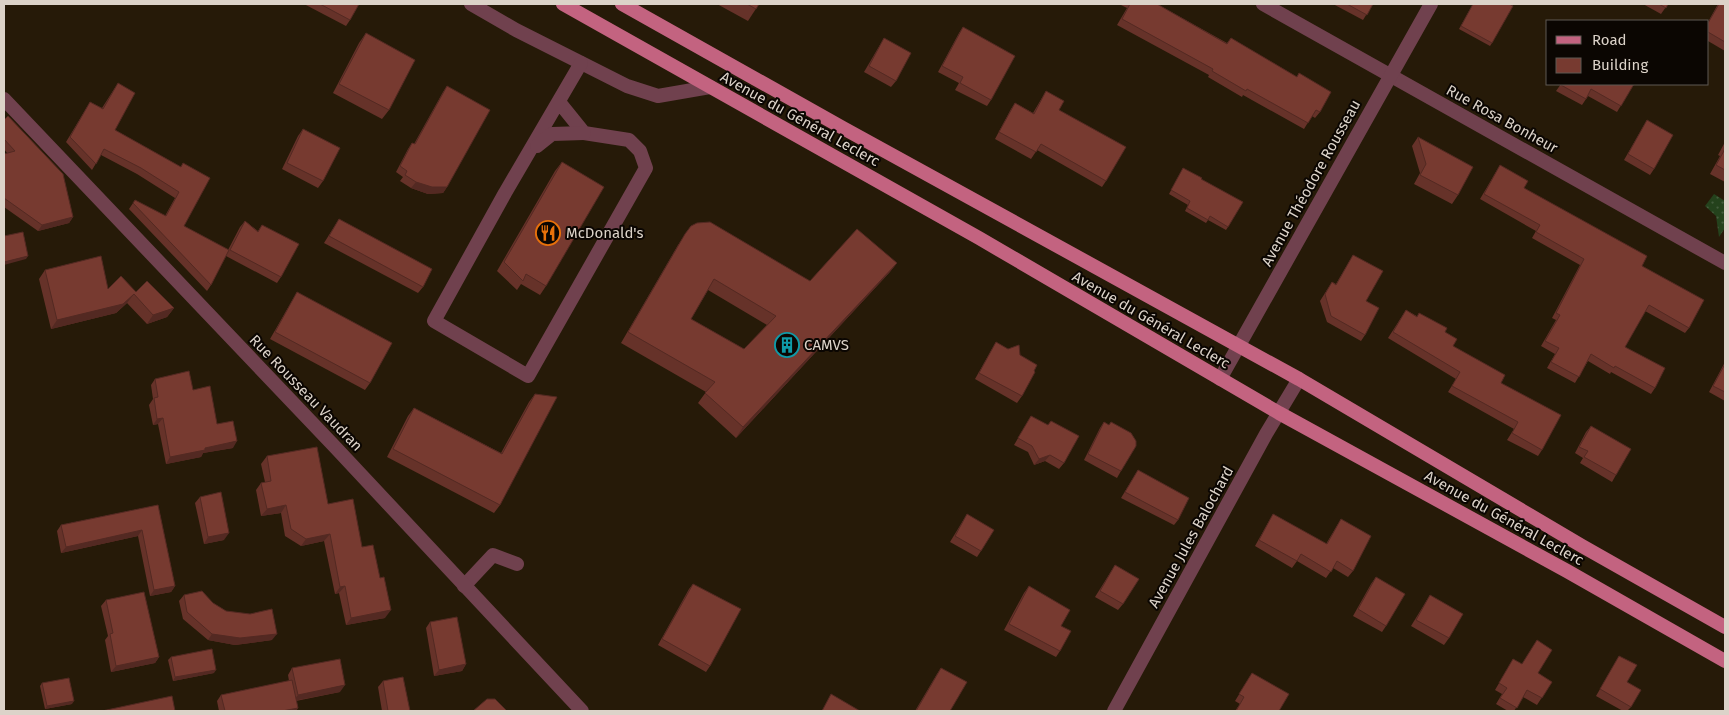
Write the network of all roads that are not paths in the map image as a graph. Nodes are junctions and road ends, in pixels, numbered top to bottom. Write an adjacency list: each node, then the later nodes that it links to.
1 (471, 4): 6 (street)
2 (563, 4): 8 (main road, Avenue du Général Leclerc)
3 (622, 4): 14 (main road, Avenue du Général Leclerc)
4 (1263, 4): 7 (street, Rue Rosa Bonheur)
5 (1431, 4): 7 (street, Avenue Théodore Rousseau)
6 (581, 63): 8 (street); 10 (street)
7 (1390, 76): 13 (street, Rue Rosa Bonheur); 14 (street, Avenue Théodore Rousseau)
8 (710, 87): 15 (main road, Avenue du Général Leclerc)
9 (4, 99): 19 (street, Rue Rousseau Vaudran)
10 (559, 102): 11 (street); 12 (street)
11 (584, 133): 12 (street); 12 (street)
12 (529, 152)
13 (1725, 263)
14 (1239, 346): 15 (street, Avenue Théodore Rousseau); 16 (main road, Avenue du Général Leclerc)
15 (1220, 379): 17 (main road, Avenue du Général Leclerc)
16 (1299, 380): 17 (street, Avenue Jules Balochard); 20 (main road, Avenue du Général Leclerc)
17 (1279, 413): 21 (main road, Avenue du Général Leclerc); 23 (street, Avenue Jules Balochard)
18 (517, 564): 19 (street)
19 (464, 586): 22 (street, Rue Rousseau Vaudran)
20 (1725, 628)
21 (1725, 661)
22 (582, 711)
23 (1114, 711)

